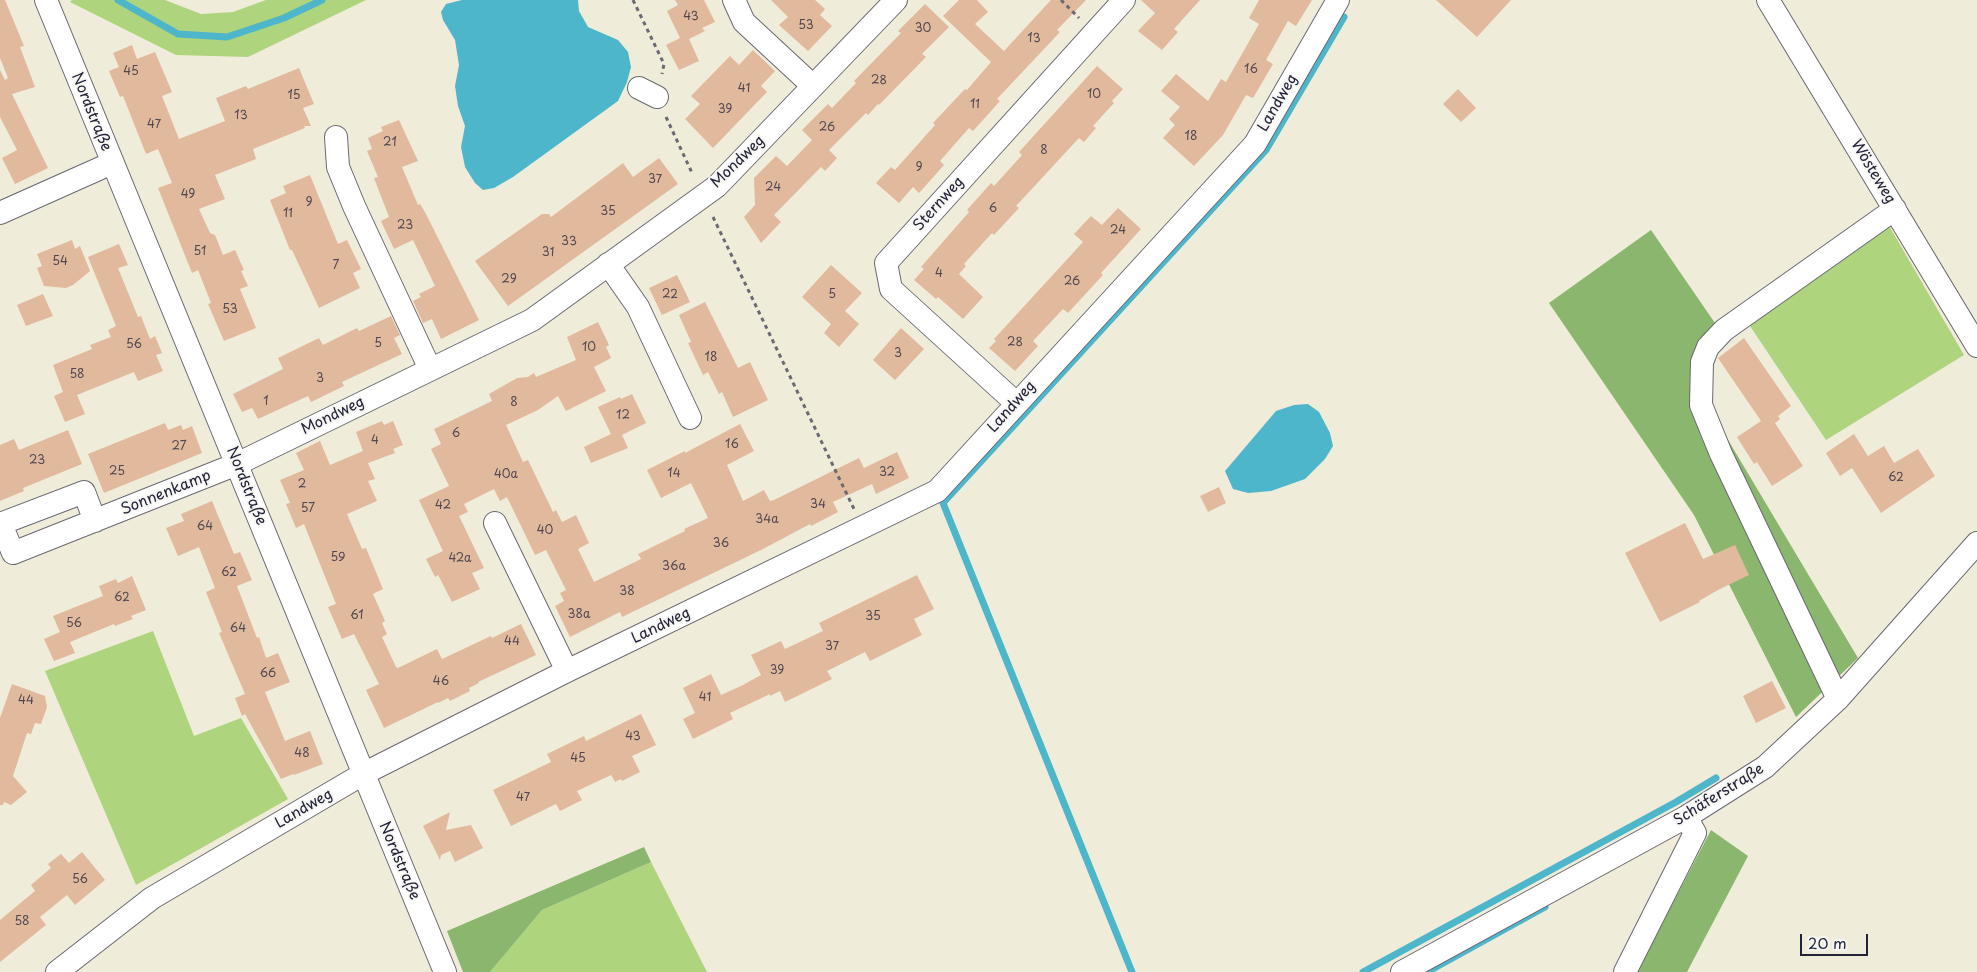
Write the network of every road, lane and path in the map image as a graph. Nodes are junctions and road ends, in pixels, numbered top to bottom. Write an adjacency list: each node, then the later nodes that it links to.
1 (46, 0): 9 (street, Nordstraße)
2 (734, 0): 7 (street)
3 (896, 0): 7 (street, Mondweg)
4 (1124, 0): 16 (street, Sternweg)
5 (1338, 0): 16 (street, Landweg)
6 (1768, 0): 11 (street, Wösteweg)
7 (813, 86): 10 (street, Mondweg)
8 (336, 137): 15 (street)
9 (112, 163): 12 (street); 18 (street, Nordstraße)
10 (702, 195): 13 (street, Mondweg); 22 (path)
11 (1895, 209): 14 (street, Wösteweg); 25 (street)
12 (0, 213)
13 (608, 264): 15 (street, Mondweg); 17 (street)
14 (1977, 346)
15 (430, 369): 18 (street, Mondweg)
16 (1016, 404): 22 (street, Landweg)
17 (690, 418)
18 (237, 464): 19 (street, Sonnenkamp); 26 (street, Nordstraße)
19 (95, 521): 21 (street, Sonnenkamp); 21 (street, Sonnenkamp)
20 (494, 523): 24 (street)
21 (1, 524)
22 (863, 527): 24 (street, Landweg)
23 (1977, 543): 25 (street, Schäferstraße)
24 (567, 671): 26 (street, Landweg)
25 (1838, 699): 27 (street, Schäferstraße)
26 (363, 774): 28 (street, Landweg); 29 (street, Nordstraße)
27 (1686, 817): 30 (street, Schäferstraße); 31 (street)
28 (58, 972)
29 (446, 972)
30 (1402, 972)
31 (1625, 972)

